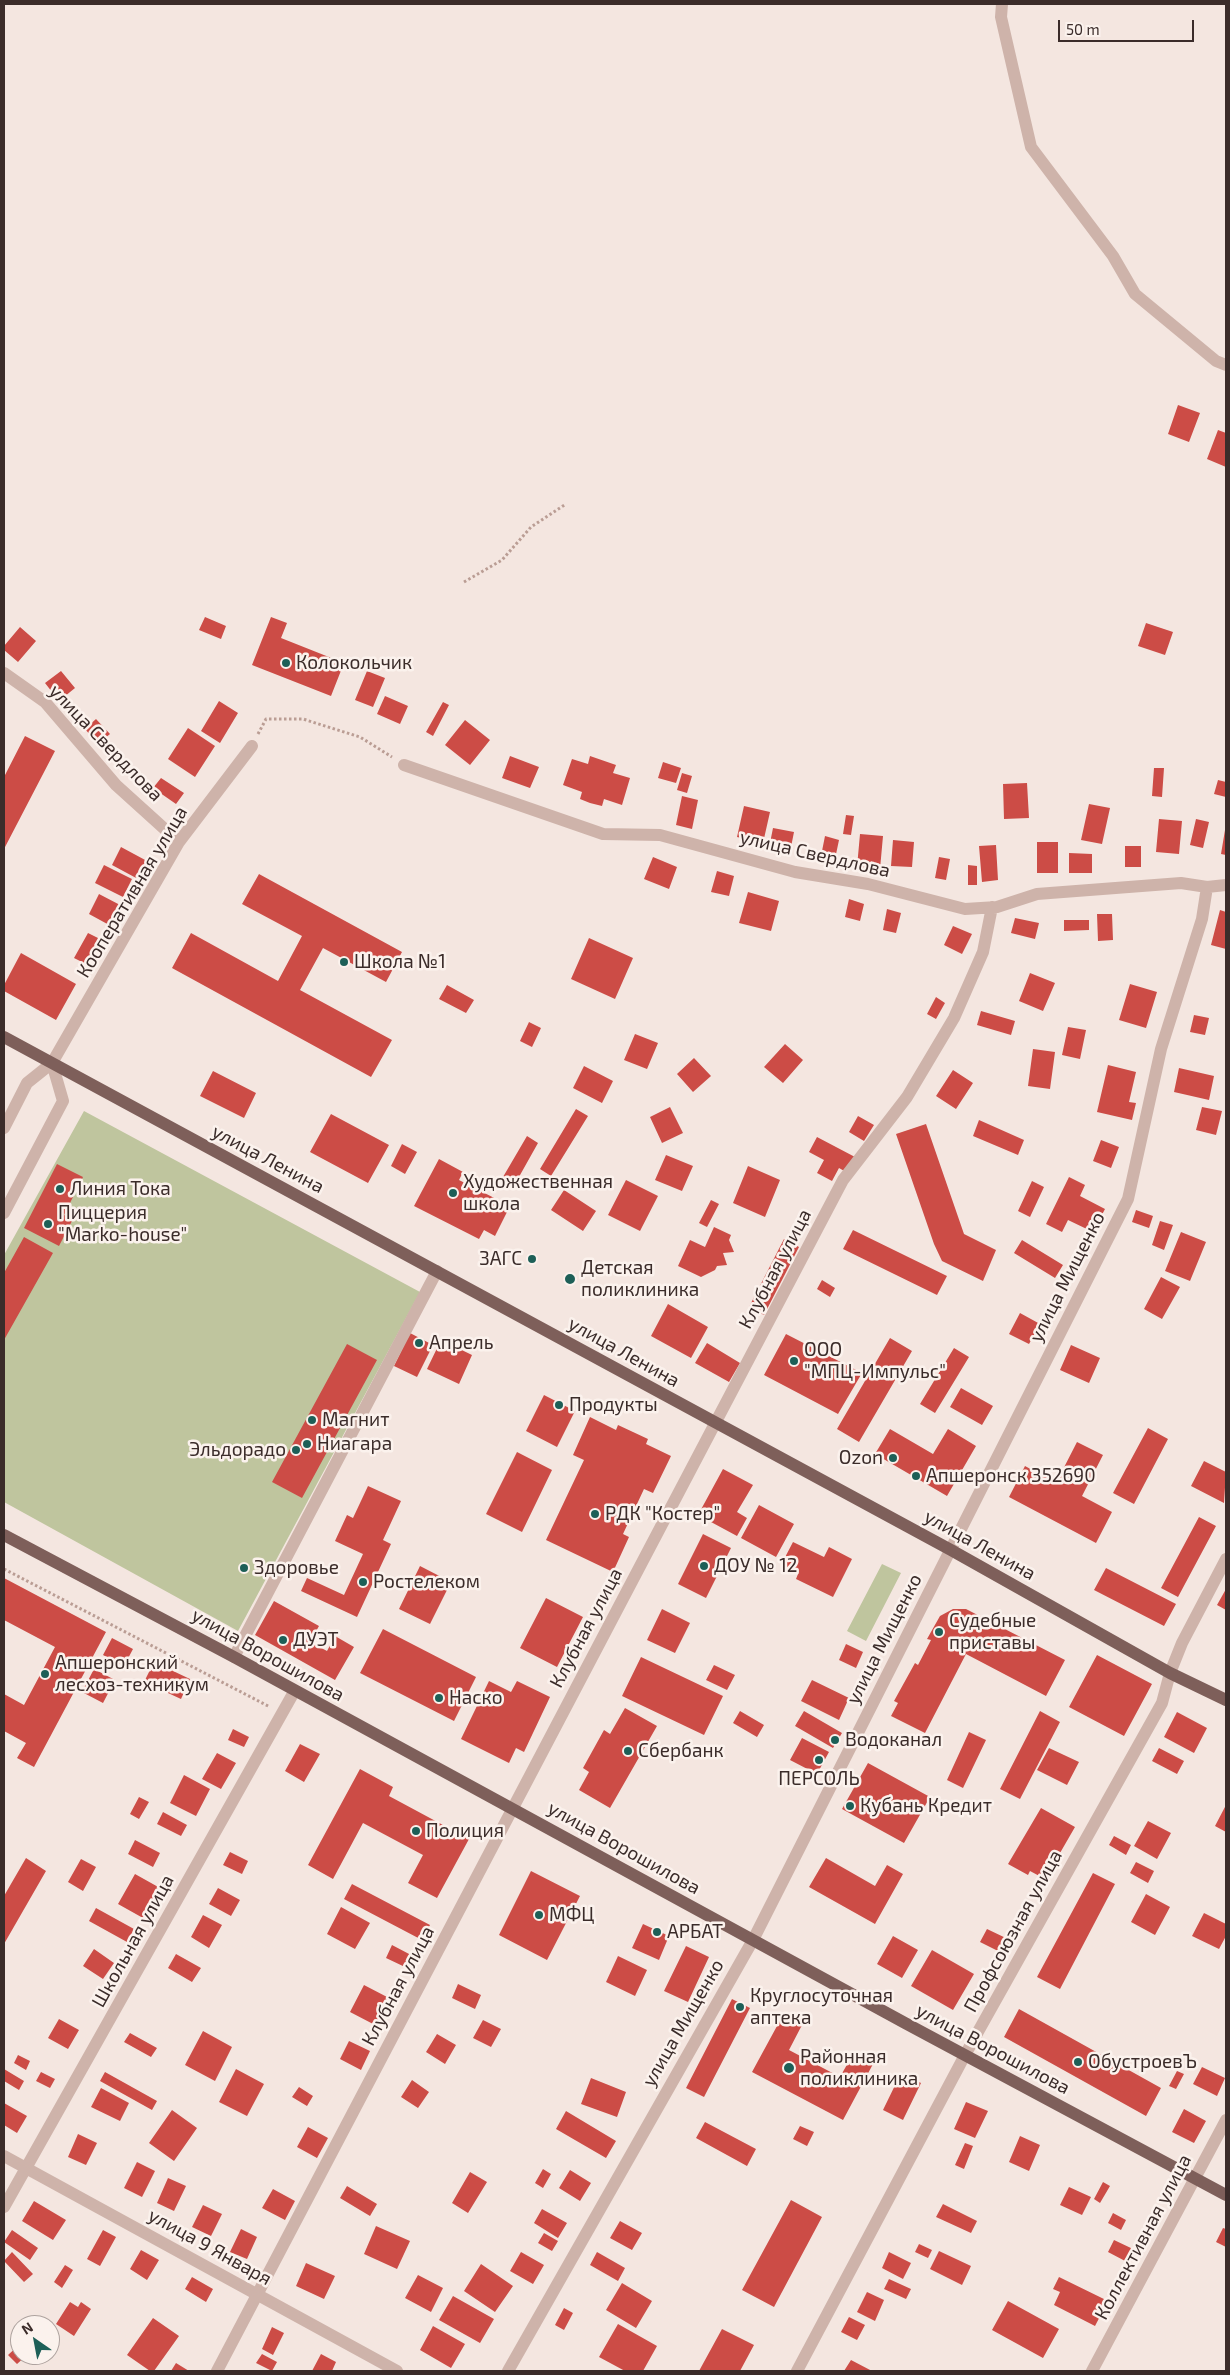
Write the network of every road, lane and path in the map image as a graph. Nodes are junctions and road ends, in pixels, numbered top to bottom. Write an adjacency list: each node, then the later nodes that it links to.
1 (1002, 4): 2 (street)
2 (1226, 364)
3 (566, 504): 4 (path)
4 (464, 582)
5 (4, 673): 8 (street, улица Свердлова)
6 (252, 746): 7 (path); 8 (street, Кооперативная улица)
7 (404, 765): 11 (street, улица Свердлова)
8 (179, 842): 13 (street, Кооперативная улица)
9 (1226, 885): 10 (street, улица Свердлова)
10 (1207, 887): 11 (street, улица Свердлова); 19 (street, улица Мищенко)
11 (992, 907): 17 (street, Клубная улица)
12 (4, 1037): 13 (main road, улица Ленина)
13 (52, 1063): 14 (street, Кооперативная улица); 15 (street); 16 (main road, улица Ленина)
14 (4, 1128)
15 (4, 1213)
16 (437, 1271): 17 (main road, улица Ленина); 22 (street)
17 (715, 1423): 19 (main road, улица Ленина); 27 (street, Клубная улица)
18 (4, 1535): 22 (main road, улица Ворошилова)
19 (951, 1550): 23 (main road, улица Ленина); 28 (street, улица Мищенко)
20 (1226, 1559): 23 (street, Профсоюзная улица)
21 (4, 1569): 26 (path)
22 (234, 1657): 24 (main road, улица Ворошилова)
23 (1170, 1673): 25 (main road, улица Ленина); 29 (street, Профсоюзная улица)
24 (294, 1692): 26 (street, Школьная улица); 27 (main road, улица Ворошилова)
25 (1226, 1700)
26 (282, 1713): 32 (street, Школьная улица)
27 (512, 1809): 28 (main road, улица Ворошилова); 36 (street, Клубная улица)
28 (752, 1940): 29 (main road, улица Ворошилова); 39 (street, улица Мищенко)
29 (965, 2055): 33 (main road, улица Ворошилова); 40 (street, Профсоюзная улица)
30 (1226, 2120): 33 (street, Коллективная улица)
31 (4, 2156): 32 (street, улица 9 Января)
32 (28, 2168): 35 (street, Школьная улица); 36 (street, улица 9 Января)
33 (1195, 2178): 34 (main road, улица Ворошилова); 41 (street, Коллективная улица)
34 (1226, 2194)
35 (4, 2207)
36 (257, 2294): 37 (street, Клубная улица); 38 (street, улица 9 Января)
37 (217, 2371)
38 (397, 2371)
39 (508, 2371)
40 (797, 2371)
41 (1092, 2371)

